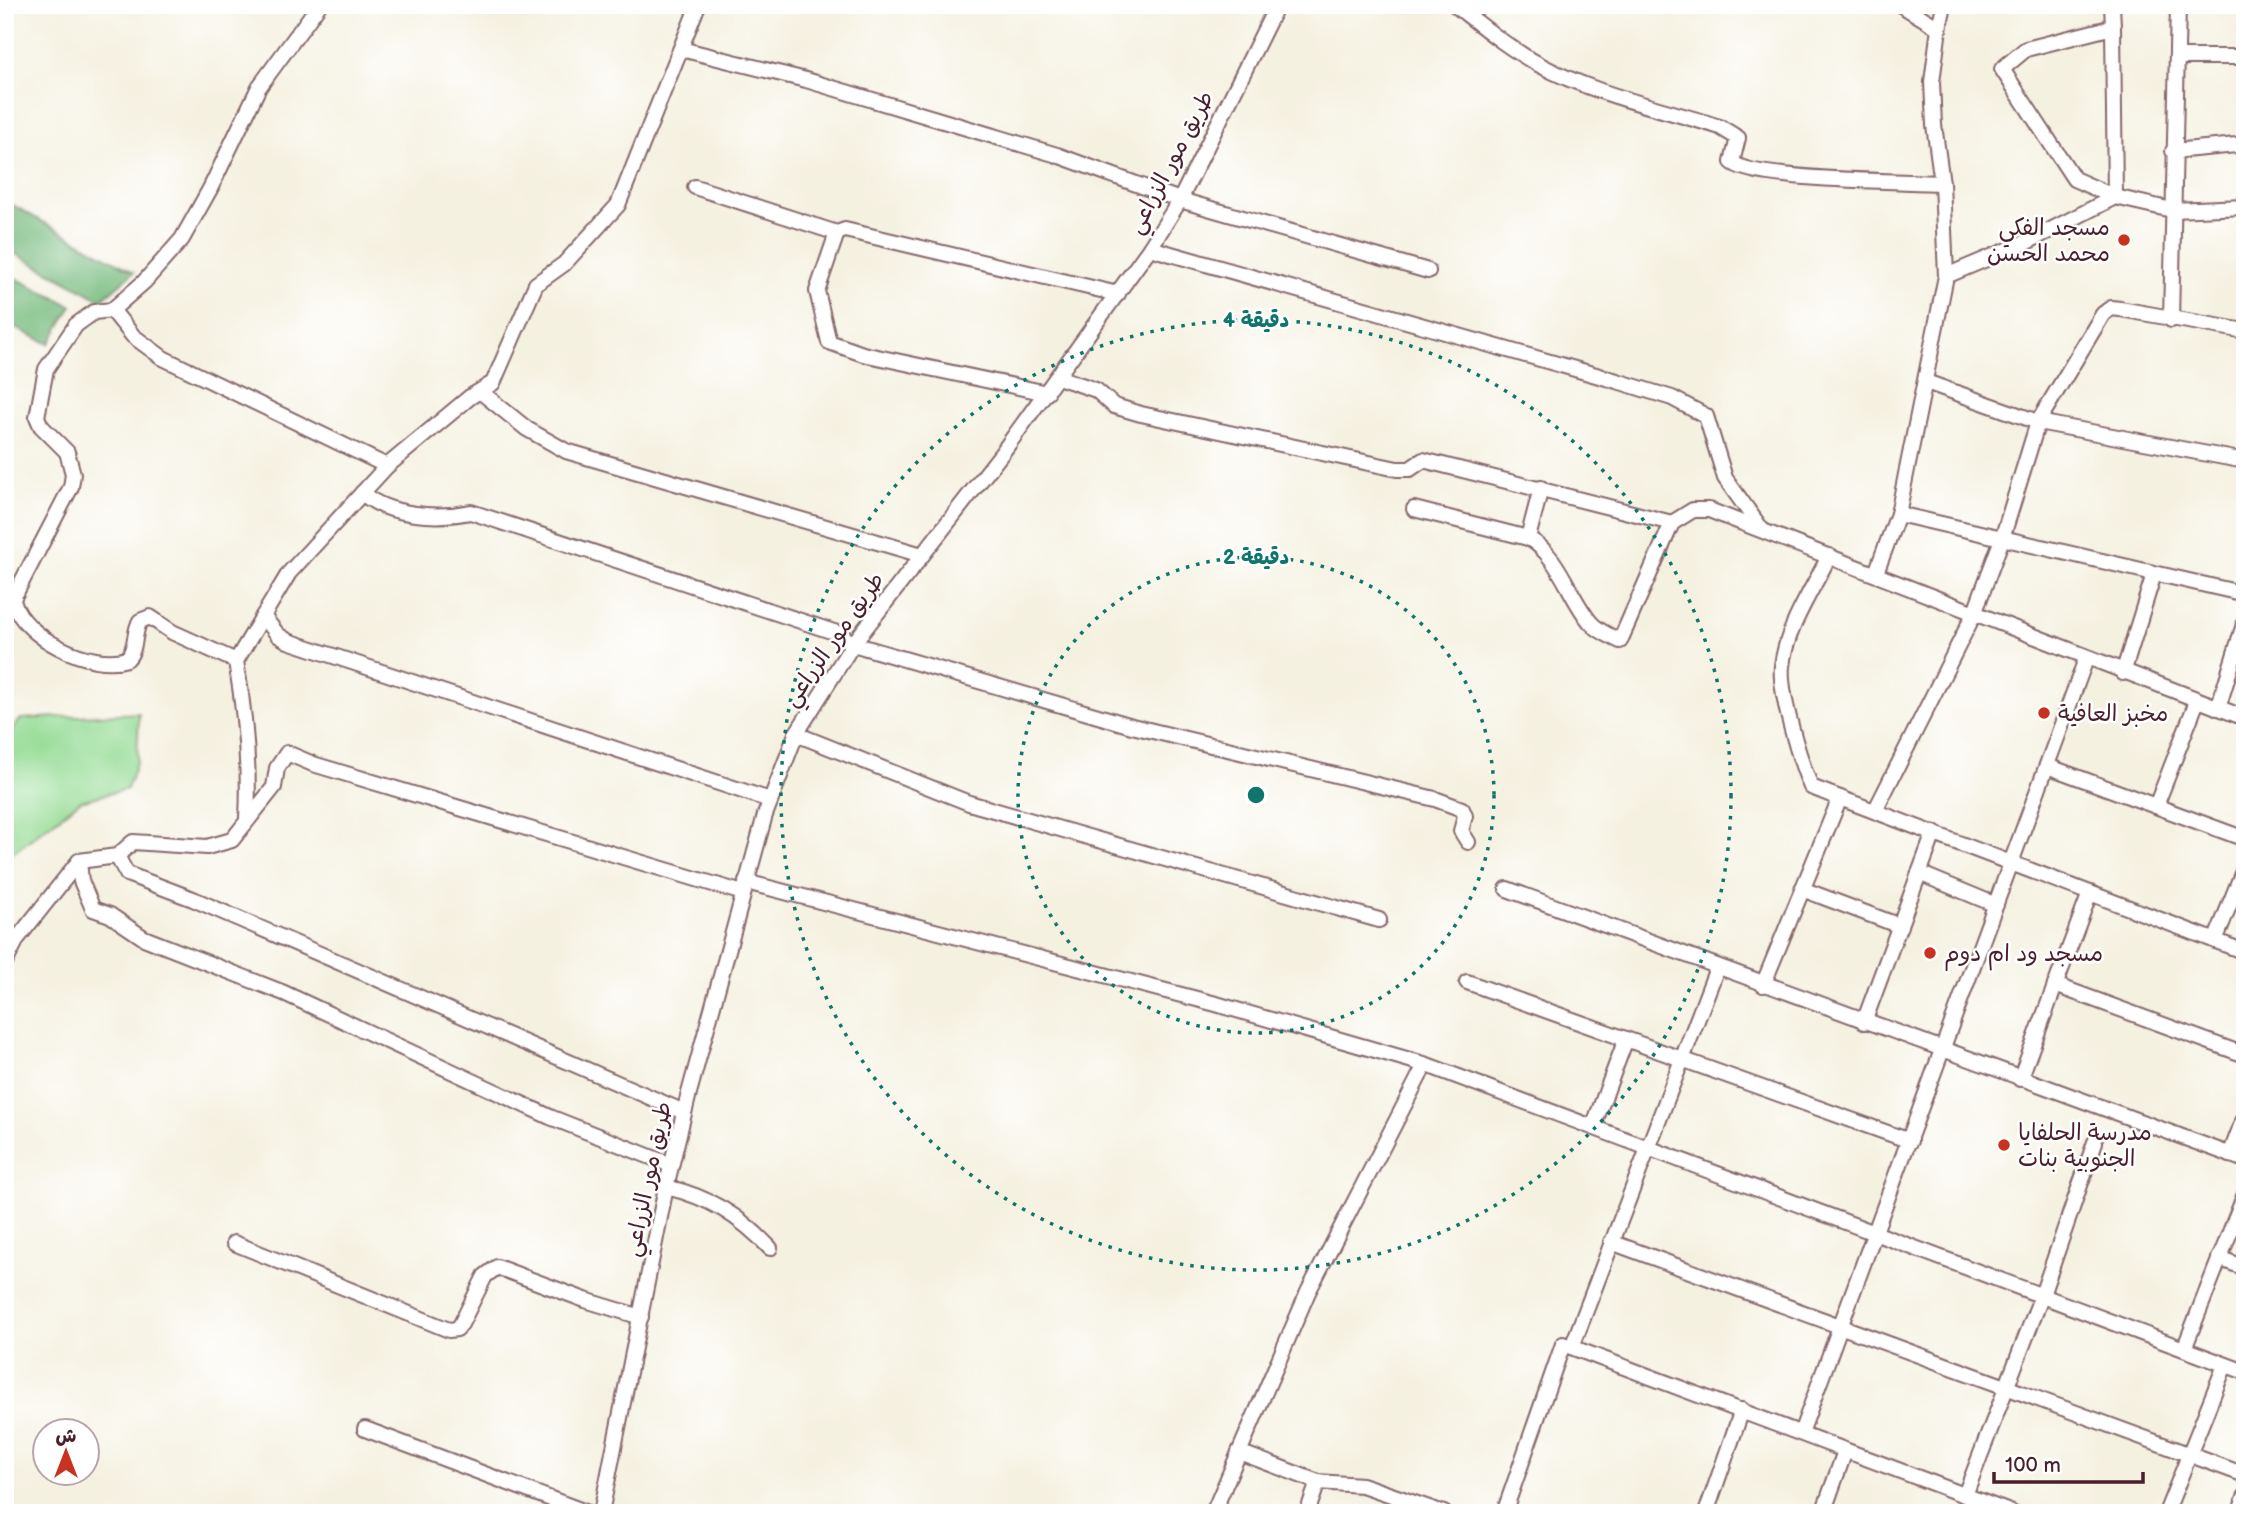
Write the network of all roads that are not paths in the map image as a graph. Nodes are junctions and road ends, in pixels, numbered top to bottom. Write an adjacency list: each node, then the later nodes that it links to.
1 (319, 5): 27 (street)
2 (698, 5): 11 (street)
3 (1277, 5): 19 (street, طريق مور الزراعي)
4 (1455, 5): 16 (street)
5 (1901, 5): 10 (street)
6 (1944, 5): 10 (street)
7 (2112, 5): 9 (street)
8 (2178, 5): 12 (street)
9 (2113, 27): 18 (street); 18 (street)
10 (1940, 28): 16 (street)
11 (681, 49): 19 (street); 32 (street)
12 (2178, 57): 13 (street); 15 (street)
13 (2245, 57)
14 (2237, 145): 15 (street)
15 (2173, 151): 21 (street)
16 (1942, 183): 25 (street)
17 (695, 187): 22 (street)
18 (2115, 197): 21 (street); 25 (street)
19 (1180, 200): 23 (street, طريق مور الزراعي); 24 (street)
20 (2245, 207): 21 (street)
21 (2172, 210): 28 (street)
22 (837, 233): 26 (street); 33 (street)
23 (1150, 248): 26 (street, طريق مور الزراعي); 42 (street)
24 (1428, 271)
25 (1946, 276): 31 (street)
26 (1118, 294): 30 (street, طريق مور الزراعي)
27 (112, 310): 36 (street); 50 (street)
28 (2171, 320): 29 (street); 34 (street)
29 (2245, 331)
30 (1058, 377): 33 (street, طريق مور الزراعي); 37 (street)
31 (1926, 382): 34 (street); 40 (street)
32 (481, 391): 36 (street); 45 (street)
33 (1047, 393): 45 (street, طريق مور الزراعي)
34 (2038, 422): 35 (street); 44 (street)
35 (2245, 461)
36 (387, 466): 38 (street)
37 (1541, 488): 41 (street); 43 (street)
38 (362, 493): 52 (street); 54 (street)
39 (1415, 509): 43 (street)
40 (1898, 514): 44 (street); 47 (street)
41 (1672, 523): 42 (street); 43 (street)
42 (1762, 530): 46 (street)
43 (1528, 538)
44 (2002, 539): 48 (street); 51 (street)
45 (922, 555): 54 (street, طريق مور الزراعي)
46 (1829, 556): 47 (street); 63 (street)
47 (1876, 573): 51 (street)
48 (2154, 574): 49 (street); 57 (street)
49 (2245, 594)
50 (9, 608): 56 (street)
51 (1975, 614): 55 (street); 66 (street)
52 (263, 616): 56 (street); 64 (street)
53 (2245, 621): 59 (street)
54 (853, 644): 61 (street, طريق مور الزراعي); 70 (street)
55 (2086, 659): 57 (street); 62 (street)
56 (236, 661): 67 (street)
57 (2123, 673): 58 (street)
58 (2197, 701): 59 (street); 65 (street)
59 (2218, 708): 60 (street)
60 (2245, 718)
61 (796, 734): 64 (street, طريق مور الزراعي); 81 (street)
62 (2047, 766): 65 (street); 73 (street)
63 (1840, 798): 66 (street); 78 (street)
64 (771, 800): 76 (street, طريق مور الزراعي)
65 (2156, 806): 69 (street)
66 (1875, 811): 68 (street)
67 (247, 818): 71 (street); 76 (street)
68 (1934, 833): 73 (street); 75 (street)
69 (2245, 839)
70 (1468, 842)
71 (117, 856): 72 (street); 97 (street)
72 (79, 861): 85 (street); 105 (street)
73 (2012, 863): 79 (street); 80 (street)
74 (2245, 866): 83 (street)
75 (1919, 873): 80 (street); 82 (street)
76 (744, 887): 95 (street); 97 (street, طريق مور الزراعي)
77 (1507, 889): 86 (street)
78 (1802, 889): 82 (street); 88 (street)
79 (2090, 893): 83 (street); 89 (street)
80 (1996, 905): 92 (street)
81 (1379, 920)
82 (1900, 926): 90 (street)
83 (2215, 941): 84 (street)
84 (2245, 952)
85 (5, 963)
86 (1717, 968): 88 (street); 94 (street)
87 (1467, 982): 91 (street)
88 (1763, 985): 90 (street)
89 (2055, 985): 93 (street); 96 (street)
90 (1864, 1023): 92 (street)
91 (1626, 1039): 94 (street); 99 (street)
92 (1943, 1052): 96 (street); 100 (street)
93 (2245, 1055)
94 (1679, 1058): 100 (street); 102 (street)
95 (1425, 1065): 99 (street); 126 (street)
96 (2020, 1079): 103 (street)
97 (684, 1112): 105 (street, طريق مور الزراعي)
98 (2245, 1115): 103 (street)
99 (1593, 1127): 102 (street)
100 (1910, 1141): 108 (street)
101 (2095, 1142): 114 (street)
102 (1646, 1147): 108 (street); 109 (street)
103 (2231, 1155): 104 (street)
104 (2245, 1160)
105 (671, 1165): 106 (street, طريق مور الزراعي)
106 (666, 1187): 111 (street); 115 (street, طريق مور الزراعي)
107 (2245, 1194): 112 (street)
108 (1877, 1232): 114 (street); 116 (street)
109 (1611, 1242): 116 (street); 117 (street)
110 (234, 1243): 115 (street)
111 (769, 1248)
112 (2220, 1258): 113 (street); 118 (street)
113 (2245, 1268)
114 (2042, 1295): 118 (street); 121 (street)
115 (641, 1317): 133 (street, طريق مور الزراعي)
116 (1839, 1326): 121 (street); 124 (street)
117 (1572, 1347): 122 (street); 137 (street)
118 (2184, 1349): 119 (street)
119 (2225, 1365): 120 (street); 127 (street)
120 (2245, 1372)
121 (2008, 1386): 127 (street); 130 (street)
122 (1742, 1410): 124 (street); 138 (street)
123 (365, 1429): 132 (street)
124 (1801, 1433): 125 (street)
125 (1845, 1451): 130 (street); 139 (street)
126 (1239, 1452): 129 (street); 134 (street)
127 (2190, 1454): 128 (street); 141 (street)
128 (2245, 1475)
129 (1318, 1482): 135 (street); 136 (street)
130 (1965, 1495): 140 (street)
131 (2245, 1497): 142 (street)
132 (588, 1513)
133 (601, 1513)
134 (1213, 1513)
135 (1307, 1513)
136 (1444, 1513)
137 (1504, 1513)
138 (1706, 1513)
139 (1824, 1513)
140 (2012, 1513)
141 (2166, 1513)
142 (2239, 1513)

